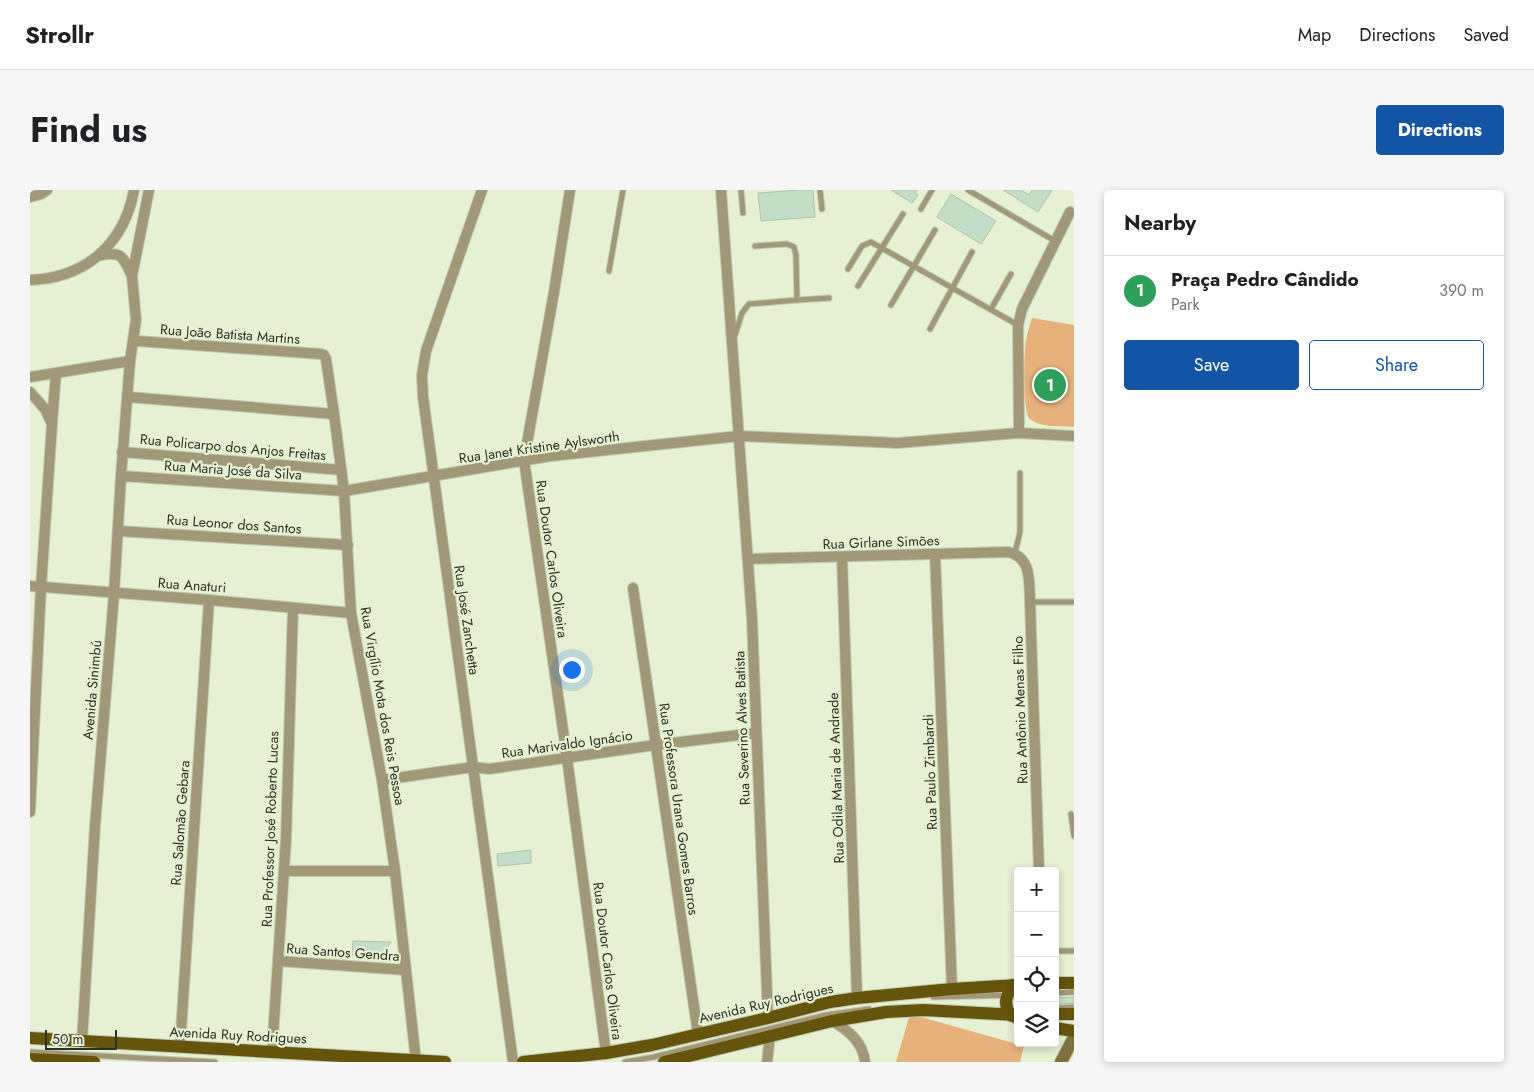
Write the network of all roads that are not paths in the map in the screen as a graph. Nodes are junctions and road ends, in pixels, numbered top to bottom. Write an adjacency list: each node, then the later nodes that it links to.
1 (46, 190): 12 (street)
2 (134, 190): 23 (street)
3 (149, 190): 28 (street)
4 (482, 190): 56 (street, Rua José Zanchetta)
5 (570, 190): 52 (street, Rua Doutor Carlos Oliveira)
6 (624, 190): 26 (lane)
7 (721, 190): 39 (street, Rua Severino Alves Batista)
8 (741, 190): 16 (lane)
9 (820, 190): 13 (lane)
10 (932, 190): 14 (lane)
11 (968, 190): 19 (lane)
12 (30, 197)
13 (822, 209)
14 (921, 209)
15 (1070, 212): 19 (street)
16 (743, 213)
17 (903, 214): 21 (lane)
18 (935, 230): 24 (lane)
19 (1055, 241): 36 (street)
20 (755, 246): 33 (lane)
21 (882, 248): 24 (lane); 25 (lane); 30 (lane)
22 (972, 252): 31 (lane)
23 (101, 255): 28 (street); 29 (street)
24 (914, 266): 31 (lane); 34 (lane)
25 (848, 270)
26 (610, 271)
27 (1011, 274): 35 (lane)
28 (132, 276): 38 (street, Avenida Sinimbú)
29 (30, 280)
30 (858, 286)
31 (953, 288): 35 (lane); 37 (lane)
32 (830, 298): 33 (lane)
33 (797, 300): 39 (lane)
34 (891, 305)
35 (991, 309): 36 (lane)
36 (1018, 325): 48 (street)
37 (930, 329)
38 (133, 342): 40 (street, Rua João Batista Martins); 41 (street, Avenida Sinimbú)
39 (732, 342): 49 (street, Rua Severino Alves Batista)
40 (324, 355): 46 (street, Rua Virgílio Mota dos Reis Pessoa)
41 (130, 361): 42 (street); 45 (street, Avenida Sinimbú)
42 (56, 373): 43 (street); 47 (street)
43 (30, 377)
44 (30, 392): 47 (street)
45 (128, 398): 46 (street); 51 (street, Avenida Sinimbú)
46 (334, 414): 53 (street, Rua Virgílio Mota dos Reis Pessoa)
47 (52, 424): 65 (street)
48 (1019, 433): 49 (street, Rua Janet Kristine Aylsworth); 50 (street, Rua Janet Kristine Aylsworth)
49 (739, 436): 52 (street, Rua Janet Kristine Aylsworth); 63 (street, Rua Severino Alves Batista)
50 (1074, 436)
51 (122, 452): 53 (street, Rua Policarpo dos Anjos Freitas); 55 (street, Avenida Sinimbú)
52 (524, 460): 56 (street, Rua Janet Kristine Aylsworth); 75 (street, Rua Doutor Carlos Oliveira)
53 (341, 470): 57 (street, Rua Virgílio Mota dos Reis Pessoa)
54 (1020, 473): 60 (lane)
55 (121, 476): 57 (street, Rua Maria José da Silva); 58 (street, Avenida Sinimbú)
56 (434, 476): 57 (street, Rua Janet Kristine Aylsworth); 76 (street, Rua José Zanchetta)
57 (344, 491): 59 (street, Rua Virgílio Mota dos Reis Pessoa)
58 (118, 531): 59 (street, Rua Leonor dos Santos); 67 (street, Avenida Sinimbú)
59 (348, 546): 72 (street, Rua Virgílio Mota dos Reis Pessoa)
60 (1015, 553): 61 (street, Rua Girlane Simões); 69 (street, Rua Antônio Menas Filho)
61 (935, 554): 62 (street, Rua Girlane Simões); 90 (street, Rua Paulo Zimbardi)
62 (842, 558): 63 (street, Rua Girlane Simões); 94 (street, Rua Odila Maria de Andrade)
63 (748, 559): 73 (street, Rua Severino Alves Batista)
64 (30, 586): 65 (street, Rua Anaturi)
65 (41, 587): 67 (street, Rua Anaturi); 78 (street)
66 (633, 588): 74 (street, Rua Professora Urana Gomes Barros)
67 (114, 594): 68 (street, Rua Anaturi); 111 (street, Avenida Sinimbú)
68 (208, 600): 71 (street, Rua Anaturi); 108 (street, Rua Salomão Gebara)
69 (1030, 602): 70 (lane); 81 (street, Rua Antônio Menas Filho)
70 (1074, 602)
71 (292, 608): 72 (street, Rua Anaturi); 83 (street, Rua Professor José Roberto Lucas)
72 (351, 613): 77 (street, Rua Virgílio Mota dos Reis Pessoa)
73 (756, 733): 74 (street, Rua Marivaldo Ignácio); 101 (street, Rua Severino Alves Batista)
74 (656, 744): 75 (street, Rua Marivaldo Ignácio); 104 (street, Rua Professora Urana Gomes Barros)
75 (567, 758): 76 (street, Rua Marivaldo Ignácio); 112 (street, Rua Doutor Carlos Oliveira)
76 (473, 767): 77 (street, Rua Marivaldo Ignácio); 120 (street, Rua José Zanchetta)
77 (382, 780): 82 (street, Rua Virgílio Mota dos Reis Pessoa)
78 (30, 812)
79 (1071, 814): 80 (lane)
80 (1074, 836)
81 (1039, 867)
82 (395, 870): 83 (street); 87 (street, Rua Virgílio Mota dos Reis Pessoa)
83 (284, 871): 86 (street, Rua Professor José Roberto Lucas)
84 (1059, 951): 85 (lane)
85 (1074, 952)
86 (278, 961): 87 (street, Rua Santos Gendra); 110 (street, Rua Professor José Roberto Lucas)
87 (406, 970): 118 (street, Rua Virgílio Mota dos Reis Pessoa)
88 (1059, 983): 89 (main road)
89 (1074, 983)
90 (952, 989): 91 (main road, Avenida Ruy Rodrigues); 94 (main road, Avenida Ruy Rodrigues)
91 (1014, 990): 97 (main road); 101 (lane)
92 (1074, 992): 93 (lane)
93 (1059, 993)
94 (857, 998): 101 (main road, Avenida Ruy Rodrigues)
95 (1074, 1007): 96 (lane)
96 (1059, 1008)
97 (1014, 1014): 100 (main road, Avenida Ruy Rodrigues); 101 (lane)
98 (1059, 1014): 99 (main road)
99 (1074, 1014)
100 (832, 1021): 101 (main road, Avenida Ruy Rodrigues); 126 (street)
101 (769, 1026): 104 (main road, Avenida Ruy Rodrigues); 114 (main road, Avenida Ruy Rodrigues); 122 (lane); 123 (lane); 125 (street, Rua Severino Alves Batista)
102 (1059, 1029): 103 (main road)
103 (1074, 1031)
104 (698, 1034): 112 (main road, Avenida Ruy Rodrigues)
105 (1074, 1037): 127 (main road)
106 (30, 1038): 111 (main road, Avenida Ruy Rodrigues)
107 (30, 1044): 111 (lane)
108 (180, 1047): 110 (main road, Avenida Ruy Rodrigues); 111 (main road, Avenida Ruy Rodrigues)
109 (30, 1052): 111 (lane)
110 (272, 1052): 118 (main road, Avenida Ruy Rodrigues)
111 (83, 1053): 113 (main road, Avenida Ruy Rodrigues); 115 (main road, Avenida Ruy Rodrigues); 116 (lane); 117 (lane)
112 (606, 1053): 121 (main road, Avenida Ruy Rodrigues)
113 (30, 1058)
114 (680, 1060): 124 (main road, Avenida Ruy Rodrigues)
115 (94, 1062)
116 (215, 1062)
117 (348, 1062)
118 (416, 1062): 119 (main road, Avenida Ruy Rodrigues)
119 (445, 1062)
120 (513, 1062)
121 (523, 1062)
122 (579, 1062)
123 (625, 1062)
124 (664, 1062)
125 (767, 1062)
126 (865, 1062)
127 (1061, 1062)

